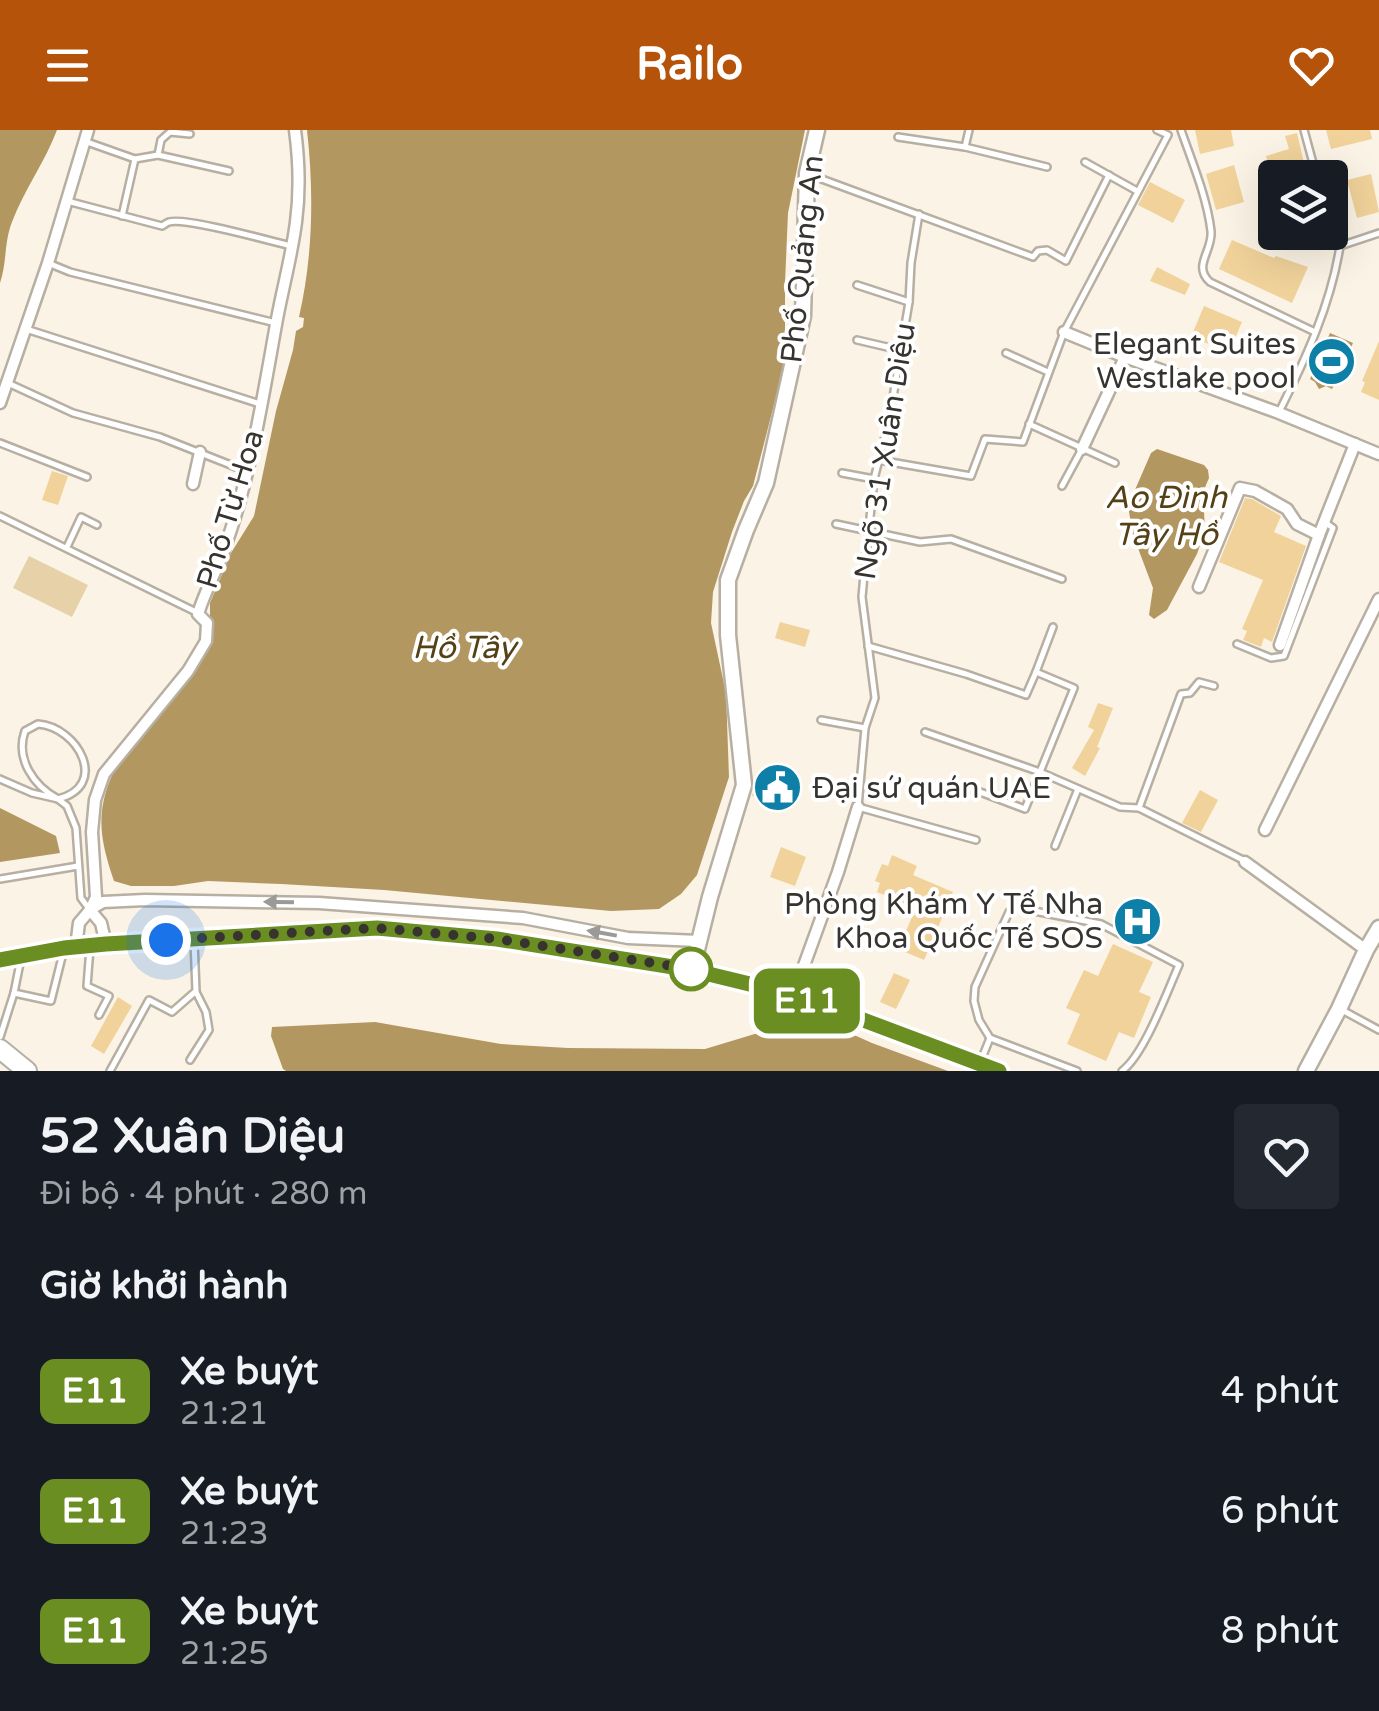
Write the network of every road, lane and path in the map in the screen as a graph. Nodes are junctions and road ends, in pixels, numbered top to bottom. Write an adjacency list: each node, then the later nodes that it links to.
1 (295, 130): 25 (street, Phố Từ Hoa)
2 (816, 130): 95 (street, Phố Quảng An)
3 (968, 130): 10 (lane)
4 (1156, 130): 19 (lane)
5 (1181, 130): 33 (lane)
6 (1304, 130): 13 (lane)
7 (190, 134): 11 (lane)
8 (86, 136): 12 (lane); 20 (street)
9 (898, 137): 10 (lane)
10 (965, 147): 15 (lane)
11 (158, 156): 12 (lane); 16 (lane)
12 (134, 158): 22 (lane)
13 (1312, 160)
14 (1085, 162): 17 (lane)
15 (1047, 166)
16 (229, 171)
17 (1108, 175): 19 (lane); 21 (lane)
18 (819, 178): 21 (lane)
19 (1137, 190): 32 (lane)
20 (67, 202): 22 (lane); 27 (street)
21 (918, 214): 29 (lane, Ngõ 31 Xuân Diệu)
22 (122, 216): 25 (lane)
23 (1379, 233): 24 (lane)
24 (1348, 243)
25 (292, 246): 30 (street, Phố Từ Hoa)
26 (1339, 250): 33 (lane)
27 (48, 263): 30 (lane); 31 (street)
28 (857, 286): 29 (lane)
29 (909, 302): 35 (lane, Ngõ 31 Xuân Diệu)
30 (276, 323): 41 (street, Phố Từ Hoa)
31 (26, 329): 39 (street); 41 (lane)
32 (1064, 332): 37 (street); 38 (lane)
33 (1315, 332): 42 (lane)
34 (857, 340): 35 (lane)
35 (900, 350): 49 (lane, Ngõ 31 Xuân Diệu)
36 (1006, 352): 38 (lane)
37 (1125, 357): 42 (street); 46 (street)
38 (1048, 372): 43 (lane)
39 (7, 382): 40 (street); 47 (lane)
40 (0, 403)
41 (260, 404): 51 (street, Phố Từ Hoa)
42 (1279, 412): 45 (street)
43 (1029, 424): 46 (lane); 49 (lane)
44 (0, 443): 53 (lane)
45 (1355, 444): 48 (street); 58 (street)
46 (1082, 449): 50 (lane); 56 (lane)
47 (200, 452): 51 (lane); 55 (street)
48 (1379, 454)
49 (880, 460): 54 (lane, Ngõ 31 Xuân Diệu)
50 (1115, 464)
51 (246, 471): 67 (street, Phố Từ Hoa)
52 (842, 473): 54 (lane)
53 (87, 476)
54 (874, 480): 61 (lane, Ngõ 31 Xuân Diệu)
55 (193, 484)
56 (1062, 486)
57 (0, 516): 63 (lane)
58 (1324, 522): 62 (street); 69 (lane)
59 (97, 524): 63 (lane)
60 (836, 524): 61 (lane)
61 (869, 531): 64 (lane); 71 (lane, Ngõ 31 Xuân Diệu)
62 (1318, 535): 65 (street); 70 (street)
63 (66, 548): 67 (lane)
64 (1062, 579)
65 (1199, 587)
66 (1379, 599): 84 (street)
67 (198, 614): 90 (street, Phố Từ Hoa)
68 (1053, 627): 72 (lane)
69 (1238, 644)
70 (1280, 645)
71 (868, 646): 72 (lane); 75 (lane, Ngõ 31 Xuân Diệu)
72 (1036, 672): 77 (lane)
73 (1214, 686): 83 (lane)
74 (821, 720): 75 (lane)
75 (865, 728): 82 (lane, Ngõ 31 Xuân Diệu)
76 (925, 732): 77 (lane)
77 (1040, 772): 79 (lane); 80 (lane)
78 (0, 779): 81 (lane)
79 (966, 787)
80 (1078, 789): 83 (lane); 86 (lane)
81 (58, 799): 81 (lane); 88 (lane)
82 (858, 807): 85 (lane); 102 (street)
83 (1139, 808): 87 (lane)
84 (1265, 830)
85 (976, 840)
86 (1056, 846)
87 (1245, 862): 98 (street)
88 (78, 866): 89 (lane); 90 (lane)
89 (0, 879)
90 (90, 910): 95 (street, one-way to 90); 96 (street, Phố Từ Hoa); 97 (street, Phố Từ Hoa)
91 (1028, 910): 117 (lane)
92 (1009, 912): 109 (lane)
93 (1379, 928): 98 (street)
94 (194, 938): 96 (street); 101 (street); 103 (lane)
95 (699, 942): 101 (street, Phố Quảng An)
96 (106, 944): 97 (street)
97 (77, 947): 99 (street); 104 (lane); 106 (lane)
98 (1366, 950): 105 (street)
99 (22, 956): 100 (street); 104 (lane)
100 (0, 960)
101 (692, 970): 102 (street)
102 (770, 989): 112 (street)
103 (196, 991): 111 (lane); 114 (lane)
104 (14, 993): 108 (lane)
105 (1339, 1008): 107 (lane); 118 (street)
106 (99, 1015)
107 (1379, 1030)
108 (0, 1037)
109 (990, 1038): 112 (lane); 116 (lane)
110 (14, 1060): 113 (street)
111 (190, 1060)
112 (980, 1064): 115 (street)
113 (38, 1071)
114 (110, 1071)
115 (999, 1071)
116 (1077, 1071)
117 (1122, 1071)
118 (1306, 1071)

